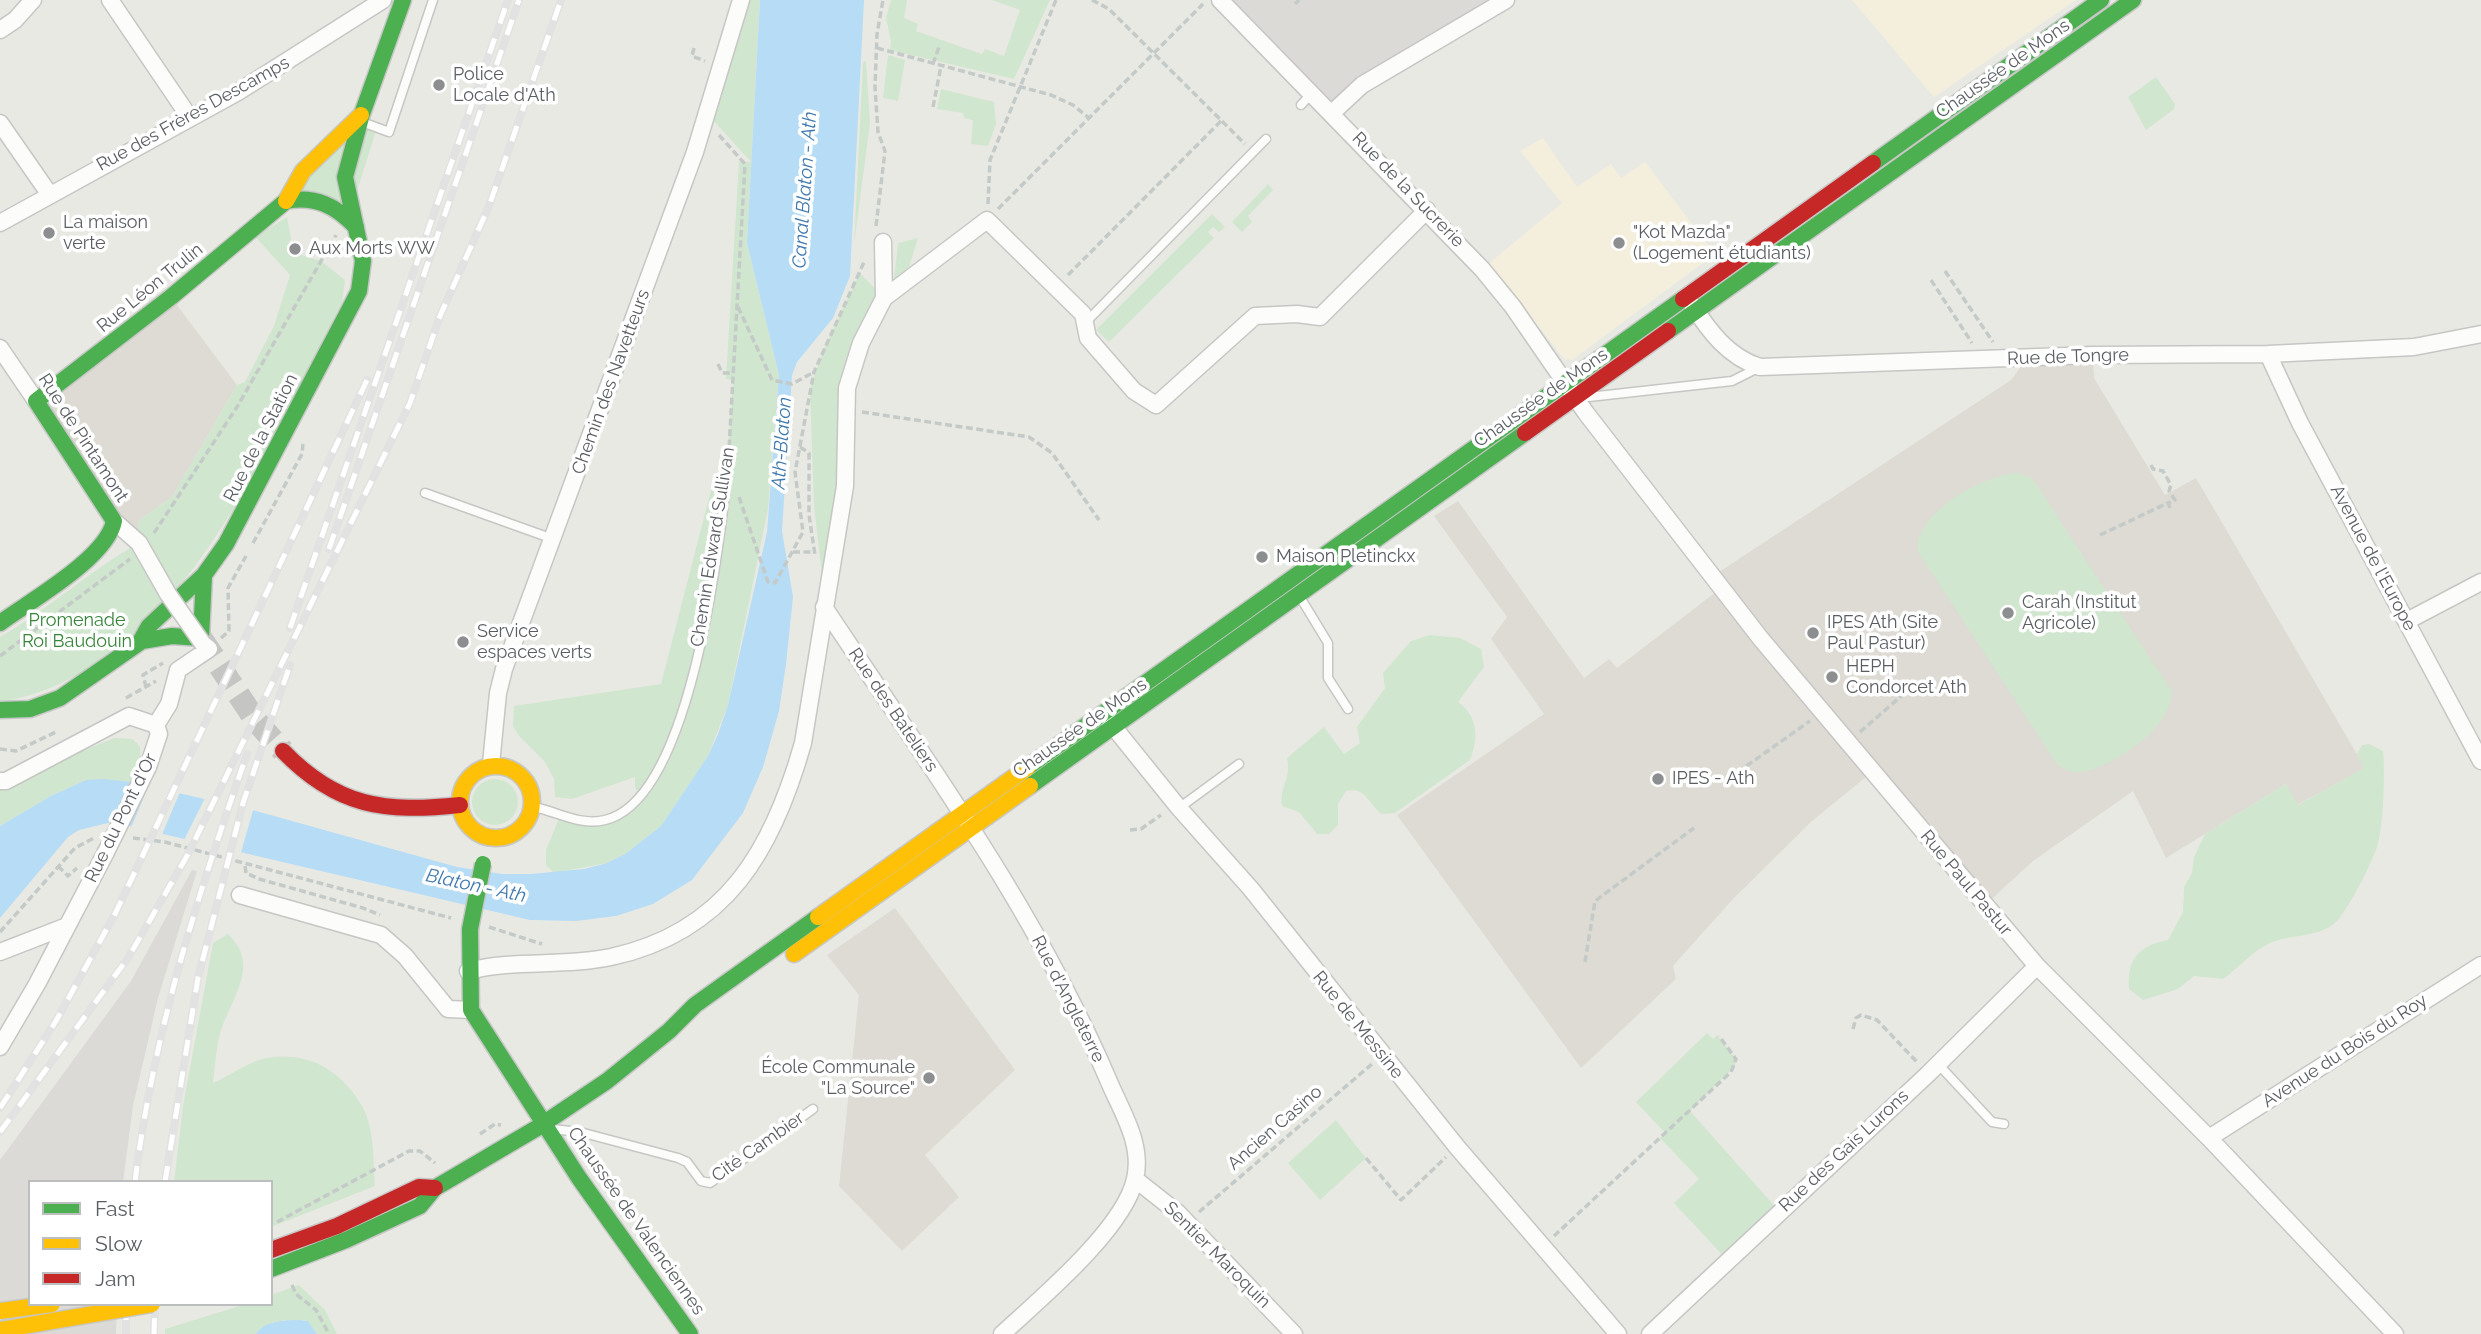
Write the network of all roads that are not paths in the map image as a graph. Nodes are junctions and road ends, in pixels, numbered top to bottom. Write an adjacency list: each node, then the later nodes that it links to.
1 (33, 0): 11 (street)
2 (110, 0): 13 (street)
3 (383, 0): 13 (street, Rue des Frères Descamps)
4 (403, 0): 14 (main road)
5 (433, 0): 14 (lane)
6 (741, 0): 37 (street, Chemin des Navetteurs)
7 (1220, 0): 12 (street, Rue de la Sucrerie)
8 (1506, 0): 12 (street)
9 (2101, 0): 23 (main road, Chaussée de Mons)
10 (2133, 0): 25 (main road, Chaussée de Mons)
11 (0, 30)
12 (1333, 112): 19 (street, Rue de la Sucrerie)
13 (190, 118): 17 (street, Rue des Frères Descamps)
14 (361, 118): 18 (main road); 21 (main road, Rue de la Station)
15 (0, 123): 17 (street)
16 (1266, 139): 26 (lane)
17 (50, 195): 20 (street, Rue des Frères Descamps)
18 (286, 201): 21 (main road); 33 (main road, Rue Léon Trulin)
19 (1427, 210): 26 (street); 31 (street, Rue de la Sucrerie)
20 (0, 223)
21 (348, 227): 38 (main road, Rue de la Station)
22 (875, 241): 24 (street)
23 (1686, 295): 25 (street); 31 (main road, Chaussée de Mons)
24 (884, 298): 26 (street); 42 (street)
25 (1696, 310): 30 (street); 32 (main road, Chaussée de Mons)
26 (1085, 323)
27 (2481, 334): 29 (street, Rue de Tongre)
28 (0, 348): 33 (street, Rue de Pintamont)
29 (2268, 354): 30 (street, Rue de Tongre); 43 (street, Avenue de l'Europe)
30 (1760, 367): 32 (lane)
31 (1565, 382): 32 (street, Rue de la Sucrerie); 39 (main road, Chaussée de Mons)
32 (1575, 398): 41 (main road, Chaussée de Mons); 67 (street, Rue Paul Pastur)
33 (36, 401): 36 (main road, Rue de Pintamont)
34 (732, 470): 59 (lane, Chemin Edward Sullivan)
35 (425, 493): 37 (lane)
36 (114, 521): 44 (main road, Rue de Pintamont); 45 (street, bridge)
37 (553, 539): 54 (street, Chemin des Navetteurs)
38 (204, 575): 45 (main road); 46 (main road, Rue de la Station)
39 (1288, 579): 41 (lane); 48 (main road, Chaussée de Mons)
40 (2481, 582): 43 (street)
41 (1298, 593): 47 (lane); 51 (main road, Chaussée de Mons)
42 (823, 612): 60 (street, Rue des Bateliers); 68 (street)
43 (2407, 621): 53 (street, Avenue de l'Europe)
44 (0, 623)
45 (202, 641): 46 (main road); 50 (street, Rue du Pont d'Or)
46 (140, 642): 49 (main road)
47 (1348, 709)
48 (1102, 712): 51 (street, Rue de Messine); 60 (main road, Chaussée de Mons)
49 (3, 713)
50 (156, 725): 56 (street); 64 (street, Rue du Pont d'Or, bridge)
51 (1114, 727): 58 (street, Rue de Messine); 61 (main road, Chaussée de Mons)
52 (283, 751): 57 (main road)
53 (2481, 761)
54 (491, 764): 57 (main road); 59 (main road)
55 (1239, 764): 58 (lane)
56 (0, 781)
57 (460, 805): 62 (main road)
58 (1177, 806): 89 (street, Rue de Messine)
59 (534, 807): 62 (main road)
60 (961, 813): 61 (street); 70 (main road, Chaussée de Mons)
61 (972, 828): 70 (main road, Chaussée de Mons); 77 (street, Rue d'Angleterre)
62 (489, 837): 68 (main road, bridge)
63 (240, 895): 69 (street)
64 (67, 926): 65 (street); 71 (street, Rue du Pont d'Or)
65 (0, 952)
66 (2481, 965): 76 (street, Avenue du Bois du Roy)
67 (2037, 966): 72 (street, Rue des Gais Lurons); 76 (street, Rue Paul Pastur)
68 (468, 971): 69 (main road)
69 (471, 1010): 75 (main road, Chaussée de Valenciennes)
70 (670, 1033): 75 (main road, Chaussée de Mons)
71 (0, 1046)
72 (1933, 1069): 74 (lane); 90 (street, Rue des Gais Lurons)
73 (813, 1109): 75 (lane, Cité Cambier)
74 (2004, 1124)
75 (547, 1125): 78 (main road, Chaussée de Mons); 86 (main road, Chaussée de Valenciennes)
76 (2209, 1138): 91 (street, Rue Paul Pastur)
77 (1135, 1179): 87 (street); 88 (street, Sentier Maroquin)
78 (435, 1188): 79 (main road); 80 (main road)
79 (279, 1248)
80 (273, 1268)
81 (31, 1306): 83 (main road, bridge)
82 (143, 1306): 84 (main road, bridge)
83 (0, 1309): 85 (lane)
84 (0, 1330)
85 (15, 1334)
86 (690, 1334)
87 (1002, 1334)
88 (1294, 1334)
89 (1618, 1334)
90 (1650, 1334)
91 (2395, 1334)

